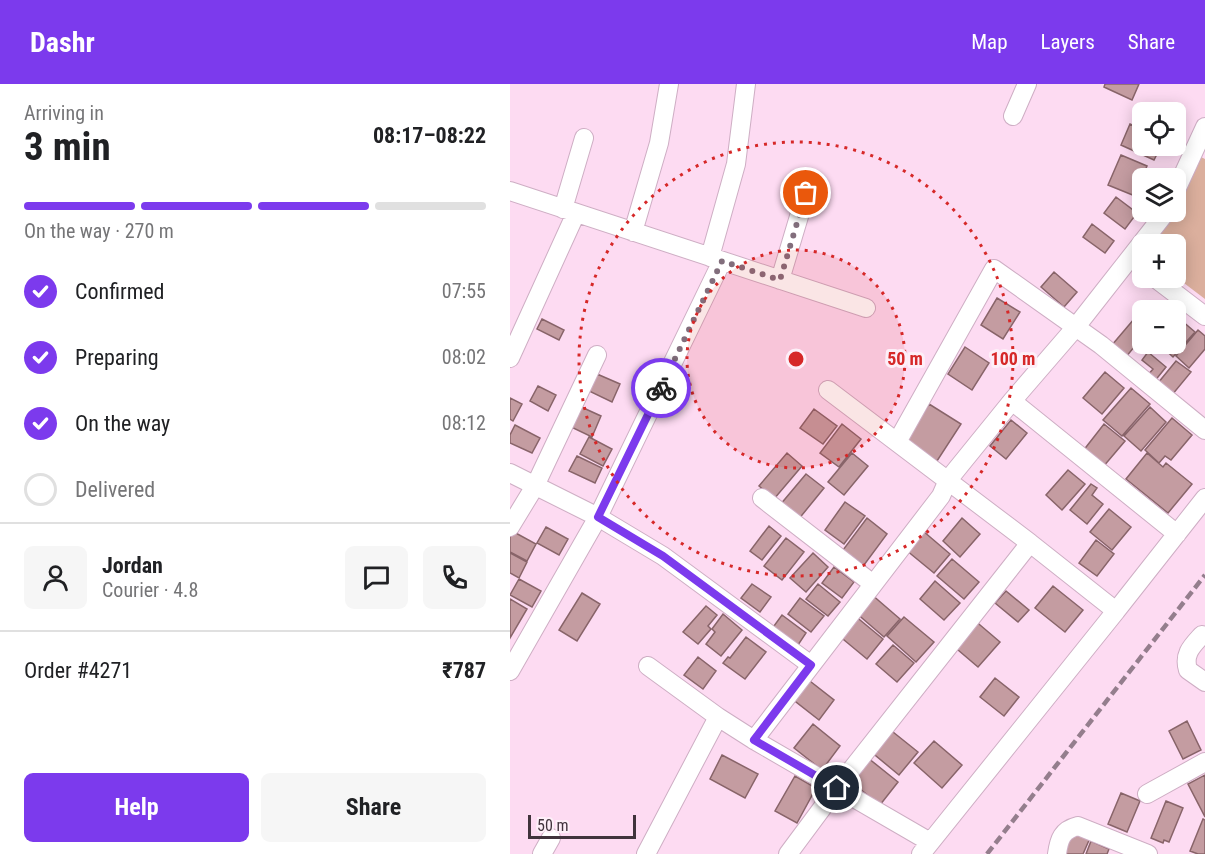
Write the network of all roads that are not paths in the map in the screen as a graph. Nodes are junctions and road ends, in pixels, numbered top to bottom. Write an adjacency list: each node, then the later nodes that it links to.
1 (669, 84): 12 (street)
2 (746, 84): 13 (street)
3 (1027, 84): 4 (street)
4 (1013, 116)
5 (1205, 127): 7 (street)
6 (584, 138): 11 (street)
7 (1201, 148): 8 (street)
8 (1186, 173)
9 (510, 191): 11 (street)
10 (806, 193): 15 (street)
11 (569, 211): 12 (street); 21 (street)
12 (633, 232): 13 (street)
13 (716, 259): 15 (street); 31 (street)
14 (1132, 267): 19 (street)
15 (780, 280): 17 (street)
16 (1168, 288): 18 (street)
17 (866, 308)
18 (1205, 316)
19 (1075, 328): 23 (street); 24 (street); 25 (street)
20 (597, 355): 28 (street)
21 (510, 358)
22 (828, 390): 25 (street)
23 (1012, 401): 27 (street); 33 (street)
24 (1205, 430)
25 (897, 442): 27 (street)
26 (510, 473): 28 (street)
27 (948, 480): 34 (street); 35 (street)
28 (535, 486): 31 (street); 32 (street)
29 (762, 498): 35 (street)
30 (1205, 498): 33 (street)
31 (598, 517): 38 (street); 40 (street)
32 (510, 528)
33 (1177, 534): 36 (street)
34 (1030, 543): 36 (street); 45 (street)
35 (873, 584): 38 (street)
36 (1116, 611): 48 (street)
37 (1202, 635): 41 (street)
38 (811, 665): 43 (street)
39 (648, 666): 42 (street)
40 (510, 671)
41 (1205, 682)
42 (718, 717): 43 (street); 50 (street)
43 (754, 740): 45 (street)
44 (1205, 762): 46 (street)
45 (837, 788): 48 (street); 51 (street)
46 (1147, 794)
47 (551, 838): 49 (street)
48 (925, 848)
49 (542, 854)
50 (646, 854)
51 (788, 854)
52 (1057, 854): 53 (street)
53 (1148, 854)

